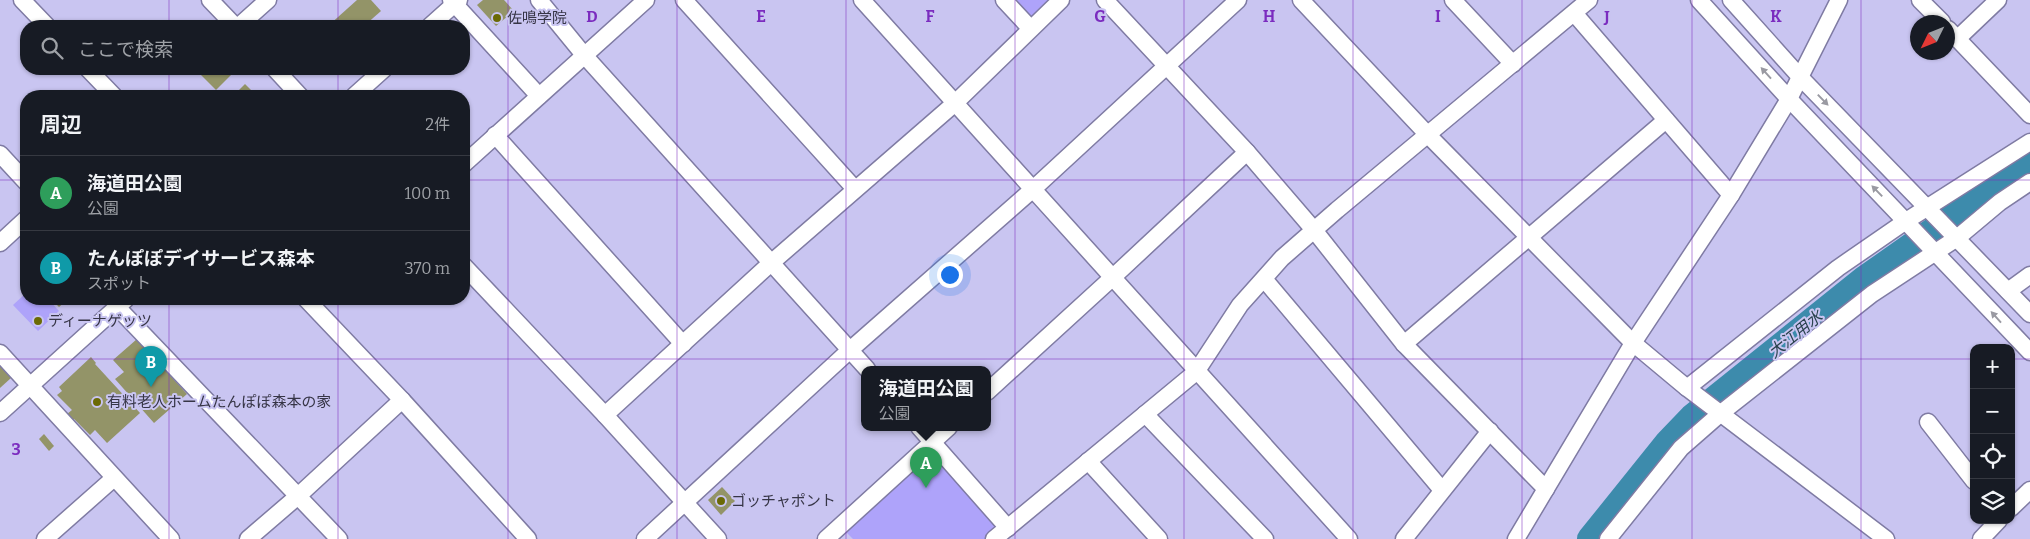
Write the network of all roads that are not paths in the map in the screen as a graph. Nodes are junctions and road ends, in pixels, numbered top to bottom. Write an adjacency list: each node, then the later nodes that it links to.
1 (22, 0): 22 (street)
2 (210, 0): 23 (street)
3 (268, 0): 24 (street)
4 (539, 0): 29 (street)
5 (646, 0): 29 (street)
6 (684, 0): 52 (street)
7 (862, 0): 41 (street)
8 (1004, 0): 26 (street)
9 (1061, 0): 26 (street)
10 (1105, 0): 31 (street)
11 (1238, 0): 31 (street)
12 (1301, 0): 45 (street)
13 (1453, 0): 30 (street)
14 (1699, 0): 40 (street, one-way to 14)
15 (1731, 0): 35 (street)
16 (1839, 0): 35 (street)
17 (1920, 0): 21 (street)
18 (1998, 0): 27 (street)
19 (455, 1): 25 (street); 39 (street)
20 (1578, 6): 30 (street); 43 (street)
21 (1935, 15)
22 (41, 20)
23 (229, 20)
24 (246, 20)
25 (436, 20)
26 (1030, 28): 41 (street)
27 (1955, 32)
28 (1955, 37): 42 (street)
29 (584, 55): 39 (street); 63 (street)
30 (1513, 64): 45 (street)
31 (1167, 66): 47 (street); 53 (street)
32 (94, 75): 36 (street)
33 (281, 75): 37 (street)
34 (377, 75): 38 (street)
35 (1801, 78): 40 (street); 55 (street, one-way to 55)
36 (108, 90)
37 (294, 90)
38 (361, 90)
39 (539, 96): 44 (street)
40 (1789, 99): 54 (street); 56 (street, one-way to 40)
41 (954, 104): 52 (street); 53 (street)
42 (2030, 115)
43 (1666, 120): 54 (street); 59 (street)
44 (495, 135): 49 (street); 74 (street)
45 (1428, 135): 58 (street); 59 (street)
46 (2030, 142): 55 (street)
47 (1246, 152): 58 (street); 66 (street)
48 (0, 154): 50 (street)
49 (470, 158)
50 (20, 176)
51 (2030, 182): 60 (street)
52 (854, 188): 63 (street)
53 (1032, 190): 66 (street); 76 (street)
54 (1731, 194): 73 (street)
55 (1930, 210): 56 (street); 60 (street)
56 (1908, 224): 62 (street); 83 (street)
57 (20, 225): 61 (street)
58 (1314, 230): 67 (street); 75 (street)
59 (1528, 236): 73 (street); 75 (street)
60 (1955, 236): 62 (street); 68 (street)
61 (0, 243)
62 (1933, 252): 77 (street, one-way to 62); 85 (street)
63 (770, 263): 74 (street); 76 (street)
64 (470, 272): 88 (street)
65 (2030, 275): 68 (street)
66 (1112, 278): 80 (street); 82 (street)
67 (1264, 279): 80 (street); 98 (street)
68 (2008, 291): 72 (street)
69 (120, 305): 81 (street)
70 (124, 305): 100 (street)
71 (314, 305): 84 (street)
72 (2030, 314)
73 (1633, 343): 83 (street); 97 (street)
74 (683, 344): 88 (street)
75 (1404, 344): 92 (street)
76 (850, 350): 79 (street); 101 (street)
77 (2030, 352)
78 (0, 353): 81 (street)
79 (864, 366)
80 (1196, 372): 87 (street); 116 (street)
81 (30, 386): 86 (street); 95 (street)
82 (991, 388)
83 (1690, 390): 85 (street)
84 (402, 400): 100 (street); 110 (street)
85 (1720, 412): 119 (street); 120 (street)
86 (0, 414)
87 (1145, 414): 94 (street); 115 (street)
88 (606, 415): 101 (street)
89 (1928, 422): 96 (street)
90 (922, 431): 93 (street)
91 (944, 431): 93 (street)
92 (1490, 431): 97 (street); 98 (street)
93 (932, 442): 104 (street); 105 (street)
94 (1088, 461): 104 (street); 114 (street)
95 (114, 478): 106 (street); 107 (street)
96 (1972, 479)
97 (1546, 489): 118 (street)
98 (1442, 490): 117 (street)
99 (2030, 490): 102 (street)
100 (298, 496): 108 (street); 109 (street)
101 (685, 504): 111 (street); 112 (street)
102 (2015, 504)
103 (1995, 524): 121 (street)
104 (1008, 528): 113 (street)
105 (836, 536)
106 (45, 539)
107 (171, 539)
108 (248, 539)
109 (339, 539)
110 (528, 539)
111 (645, 539)
112 (718, 539)
113 (994, 539)
114 (1159, 539)
115 (1265, 539)
116 (1349, 539)
117 (1404, 539)
118 (1516, 539)
119 (1608, 539)
120 (1886, 539)
121 (1981, 539)

